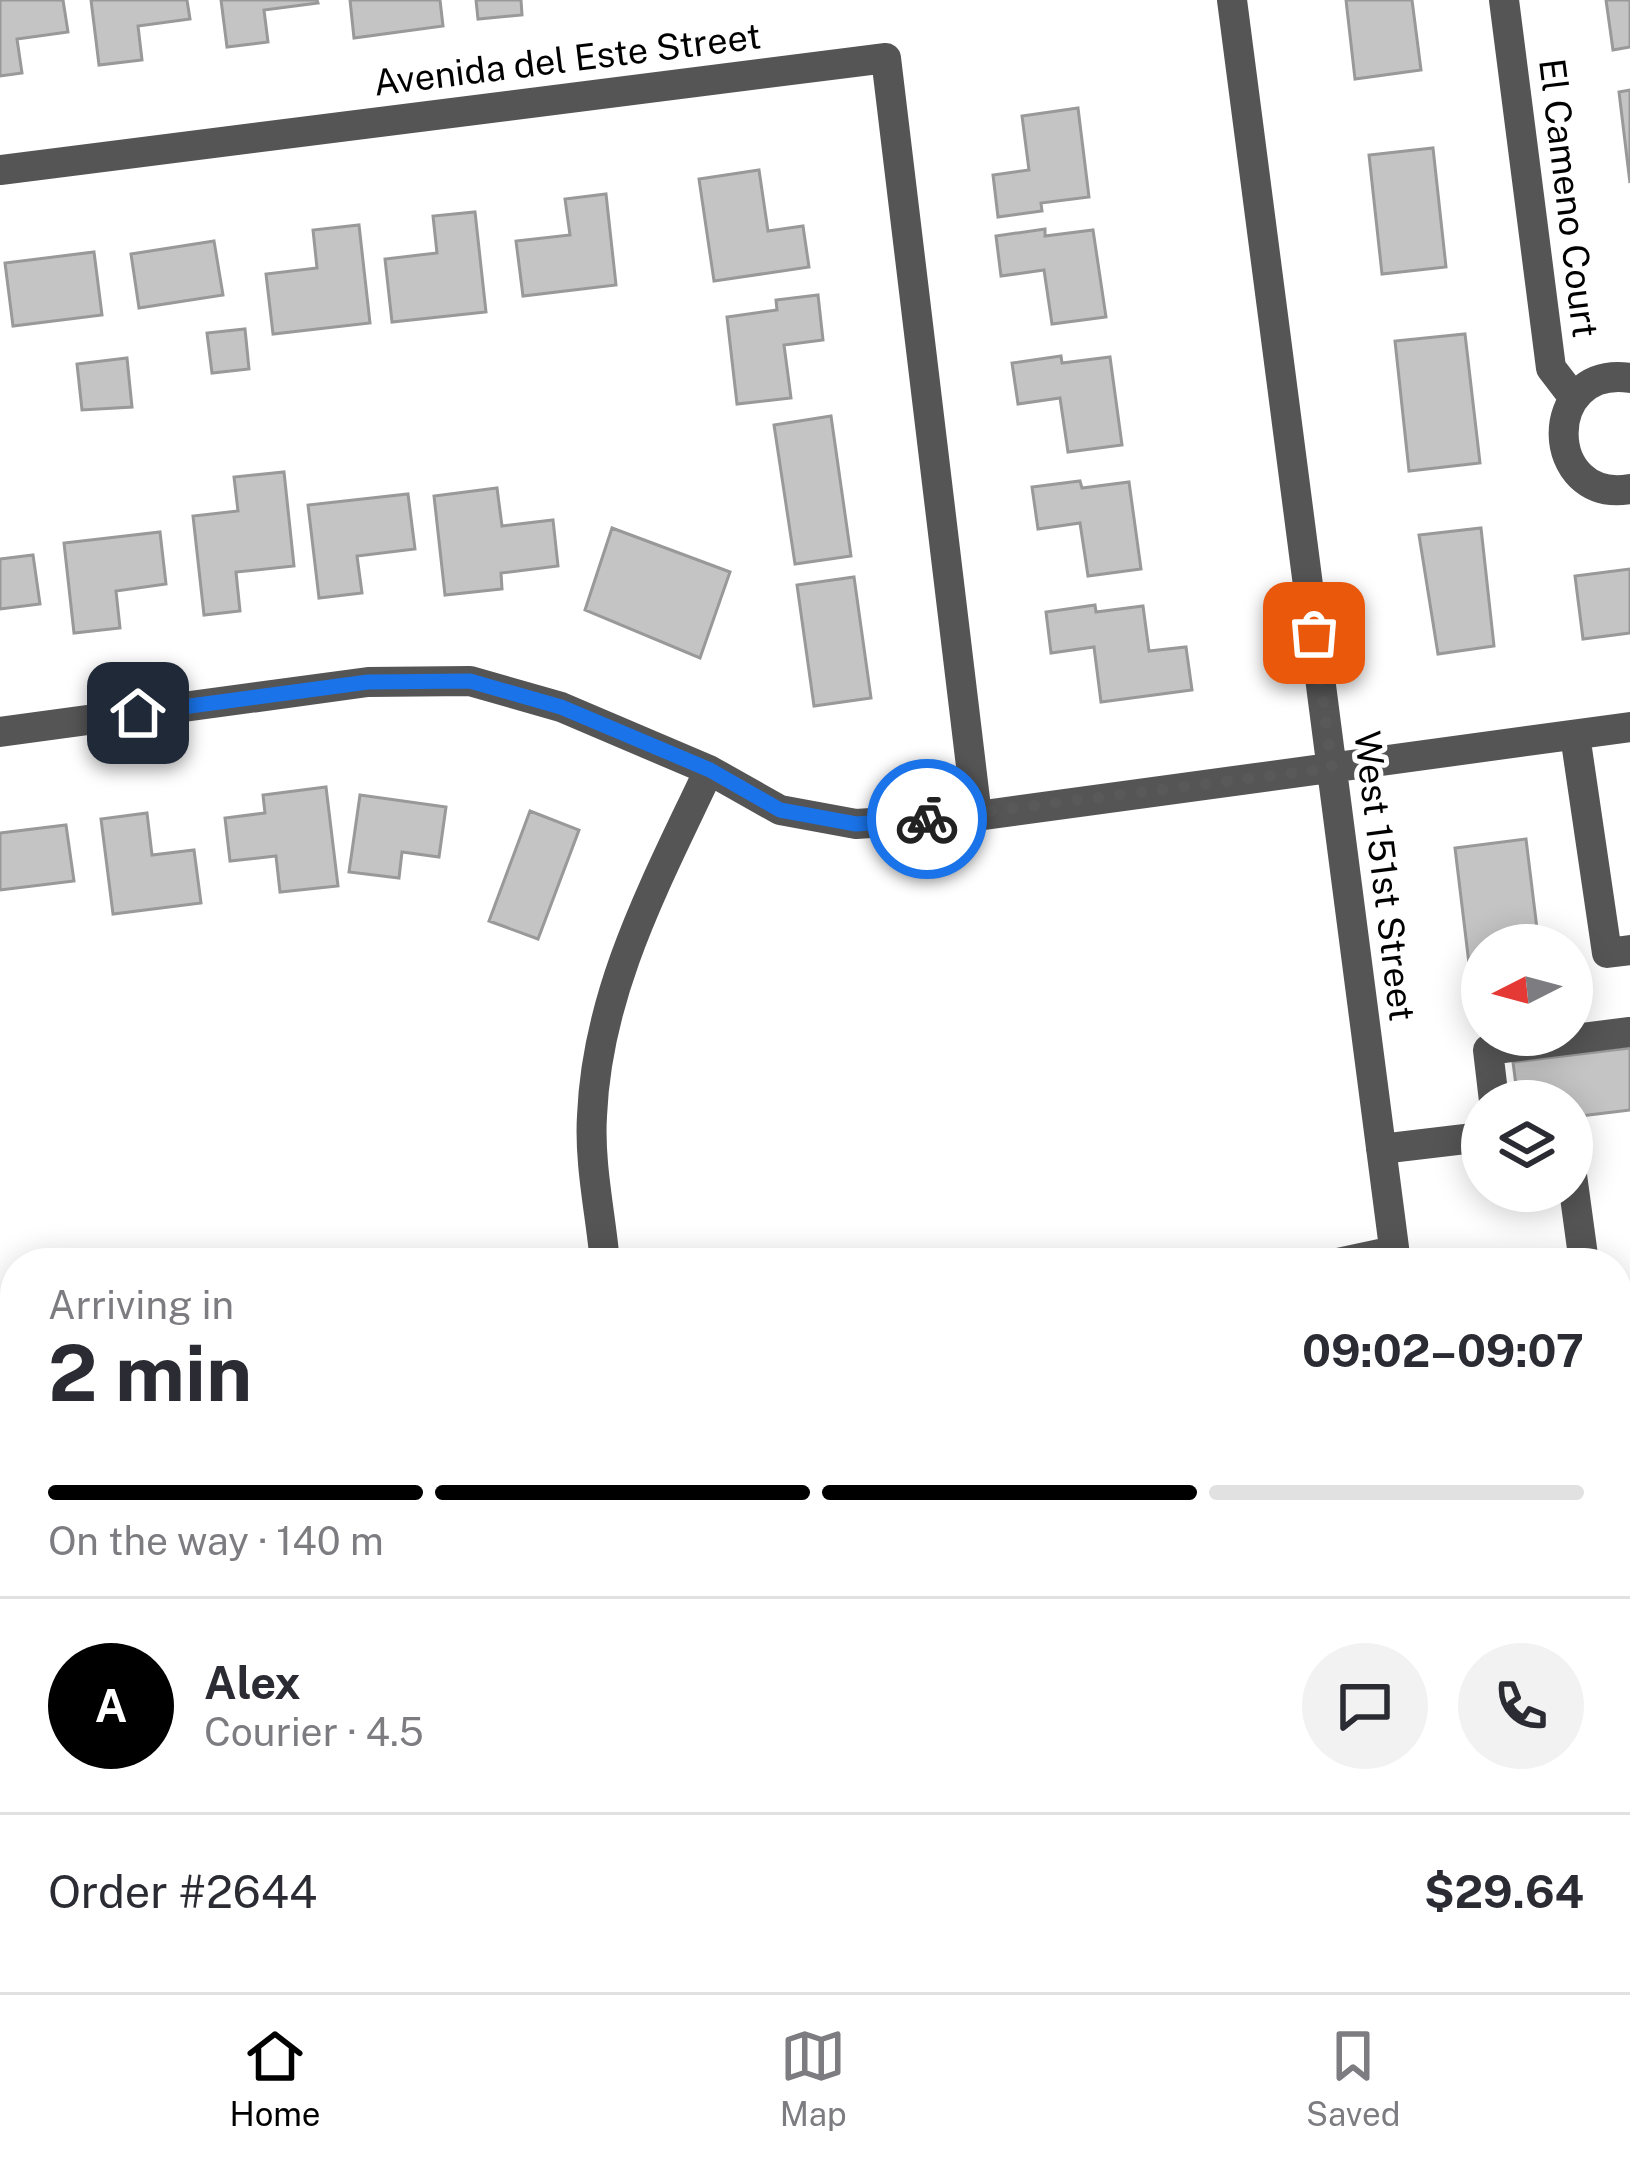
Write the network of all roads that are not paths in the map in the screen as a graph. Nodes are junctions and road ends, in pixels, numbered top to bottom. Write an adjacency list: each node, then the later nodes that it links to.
1 (1232, 0): 10 (street, West 151st Street)
2 (1504, 0): 5 (street, El Cameno Court)
3 (0, 170): 12 (street, Avenida del Este Street)
4 (1630, 377): 5 (street, El Cameno Court)
5 (1574, 398): 6 (street)
6 (1630, 489)
7 (1630, 727): 9 (street)
8 (0, 732): 11 (street)
9 (1575, 735): 10 (street); 13 (street)
10 (1332, 768): 12 (street); 17 (street, West 151st Street)
11 (710, 770): 12 (street); 19 (street)
12 (977, 816)
13 (1618, 951)
14 (1630, 1032): 15 (street)
15 (1492, 1080)
16 (1461, 1139): 17 (street)
17 (1381, 1149): 20 (street, West 151st Street)
18 (1577, 1212): 21 (street)
19 (604, 1248)
20 (1394, 1248)
21 (1583, 1248)

